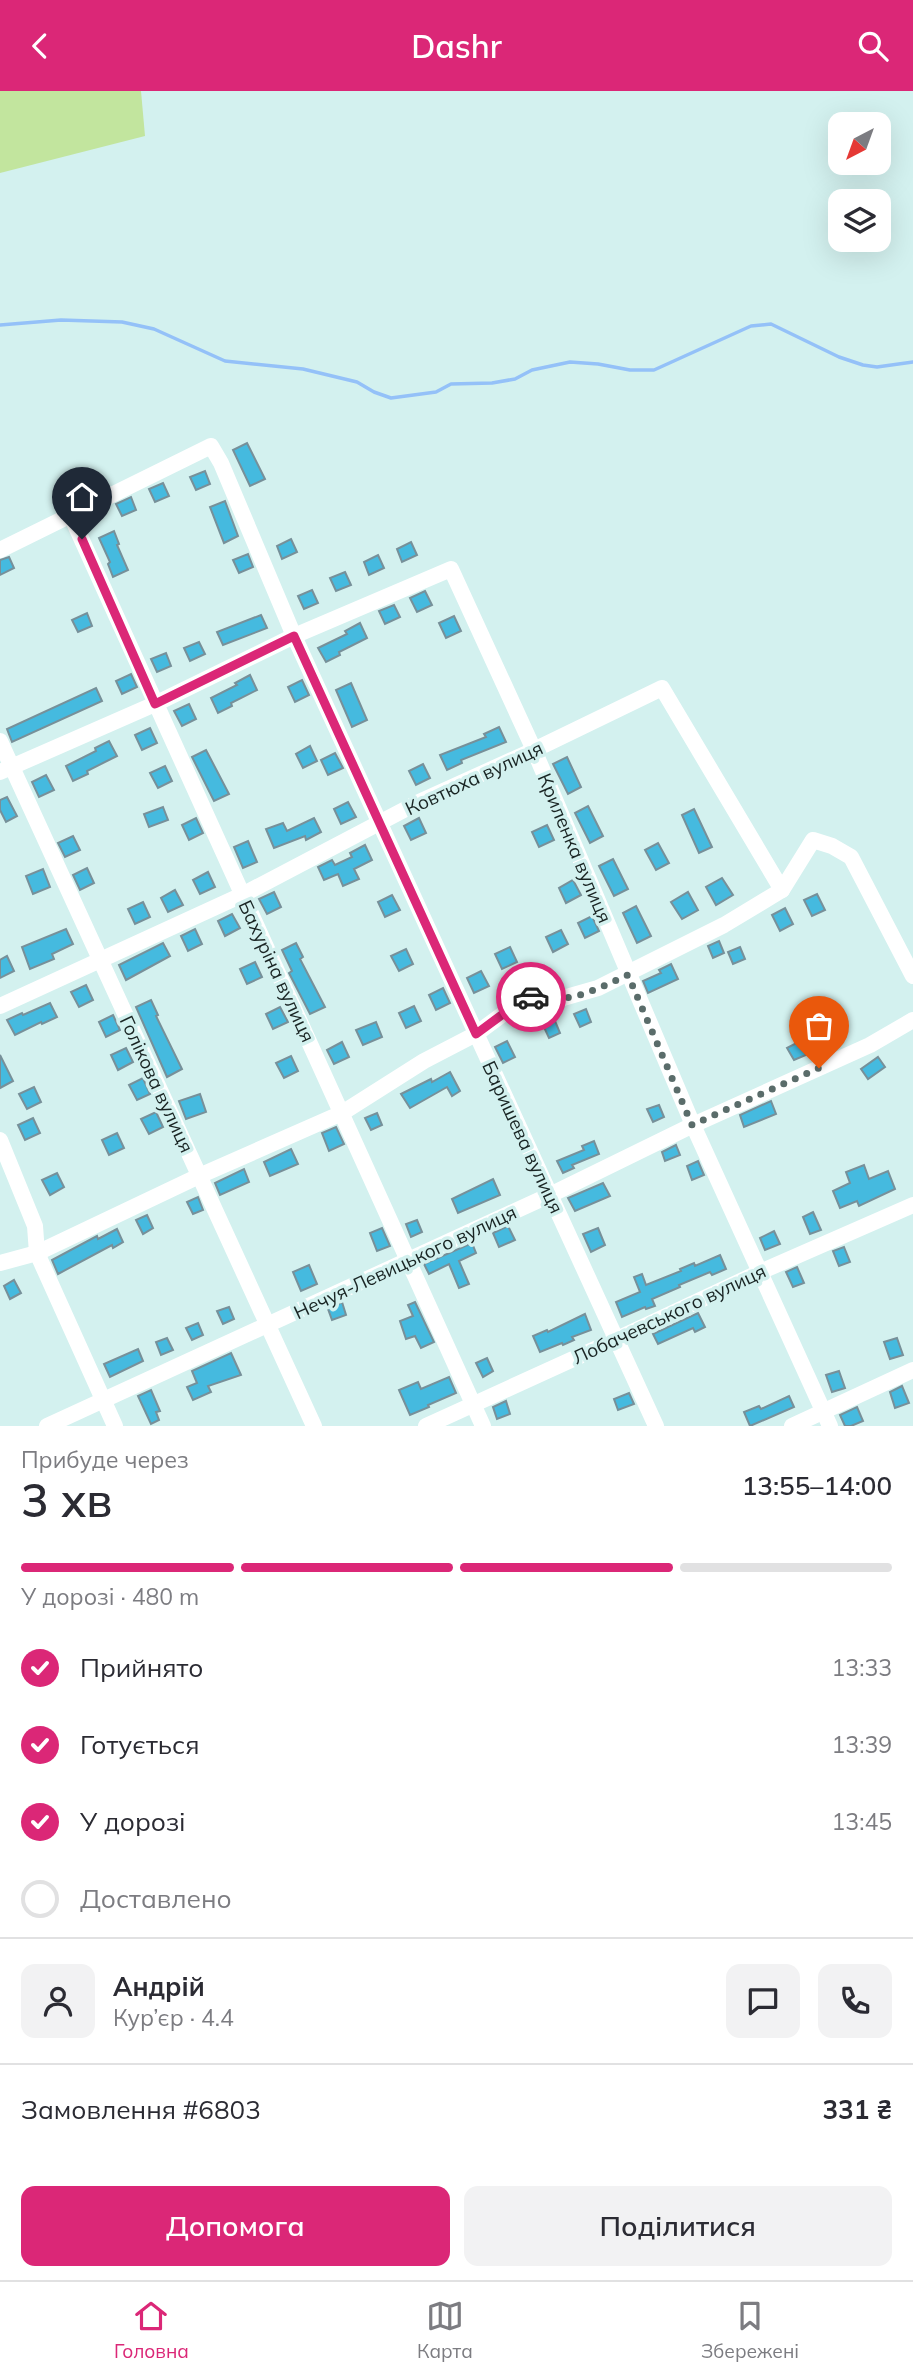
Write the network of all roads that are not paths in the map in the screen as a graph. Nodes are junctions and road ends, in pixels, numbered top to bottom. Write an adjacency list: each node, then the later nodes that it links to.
1 (71, 516): 2 (street); 3 (street, Баришева вулиця); 4 (street, Бахуріна вулиця)
2 (0, 549)
3 (294, 636): 4 (street); 6 (street, Криленка вулиця); 8 (street, Баришева вулиця)
4 (155, 704): 7 (street); 10 (street, Бахуріна вулиця)
5 (0, 741): 7 (street, Голікова вулиця)
6 (534, 750): 8 (street, Ковтюха вулиця); 9 (street, Ковтюха вулиця); 12 (street, Криленка вулиця)
7 (6, 769): 11 (street, Голікова вулиця)
8 (380, 822): 10 (street, Ковтюха вулиця); 16 (street, Баришева вулиця)
9 (782, 890): 12 (street); 13 (street)
10 (242, 895): 11 (street, Ковтюха вулиця); 17 (street, Бахуріна вулиця)
11 (100, 959): 14 (street, Ковтюха вулиця); 20 (street, Голікова вулиця)
12 (628, 975): 16 (street); 18 (street, Криленка вулиця)
13 (913, 976)
14 (0, 1006)
15 (913, 1020): 18 (street, Нечуя-Левицького вулиця)
16 (476, 1034): 17 (street); 21 (street, Баришева вулиця)
17 (342, 1113): 20 (street); 24 (street, Бахуріна вулиця)
18 (692, 1125): 21 (street, Нечуя-Левицького вулиця); 26 (street, Криленка вулиця)
19 (0, 1140): 23 (street)
20 (199, 1176): 23 (street); 27 (street, Голікова вулиця)
21 (550, 1195): 24 (street, Нечуя-Левицького вулиця); 28 (street, Баришева вулиця)
22 (913, 1205): 26 (street, Лобачевського вулиця)
23 (37, 1254): 25 (street); 30 (street)
24 (409, 1261): 27 (street, Нечуя-Левицького вулиця); 31 (street, Бахуріна вулиця)
25 (0, 1263)
26 (760, 1272): 28 (street, Лобачевського вулиця); 32 (street, Криленка вулиця)
27 (268, 1325): 30 (street, Нечуя-Левицького вулиця); 35 (street, Голікова вулиця)
28 (617, 1339): 31 (street, Лобачевського вулиця); 38 (street, Баришева вулиця)
29 (913, 1370): 32 (street)
30 (103, 1399): 33 (street, Нечуя-Левицького вулиця); 34 (street)
31 (473, 1404): 36 (street, Лобачевського вулиця); 37 (street, Бахуріна вулиця)
32 (823, 1411): 39 (street); 40 (street, Криленка вулиця)
33 (47, 1426)
34 (115, 1426)
35 (314, 1426)
36 (426, 1426)
37 (483, 1426)
38 (656, 1426)
39 (792, 1426)
40 (831, 1426)

